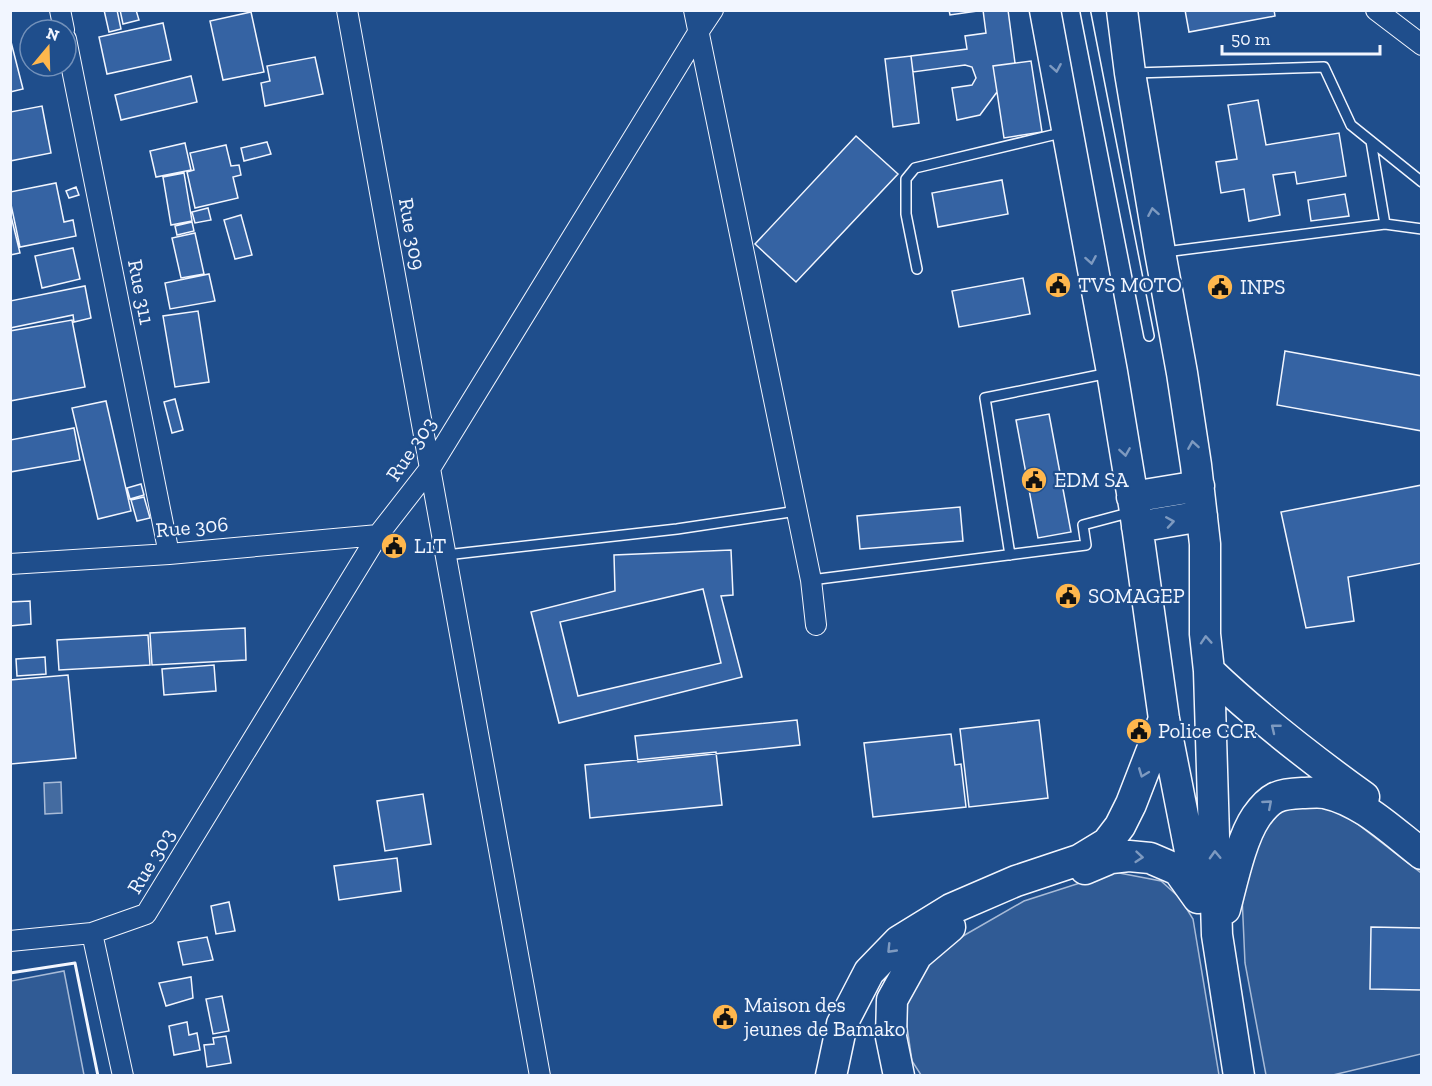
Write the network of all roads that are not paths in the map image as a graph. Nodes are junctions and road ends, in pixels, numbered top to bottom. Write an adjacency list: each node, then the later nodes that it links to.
1 (347, 10): 21 (street, Rue 309)
2 (694, 10): 8 (street)
3 (713, 10): 8 (street, Rue 303)
4 (1045, 10): 12 (main road, one-way to 12)
5 (1085, 10): 19 (lane)
6 (1122, 10): 10 (main road)
7 (1376, 10): 9 (street)
8 (699, 31): 21 (street, Rue 303); 23 (street)
9 (1422, 45)
10 (1130, 73): 13 (lane); 17 (main road, one-way to 10)
11 (74, 78): 27 (street, Rue 311)
12 (1067, 132): 18 (lane); 20 (main road, one-way to 20)
13 (1371, 141): 14 (lane); 15 (lane)
14 (1422, 182)
15 (1385, 224): 16 (lane); 17 (lane)
16 (1422, 229)
17 (1160, 252): 22 (main road, one-way to 17)
18 (917, 269)
19 (1149, 336)
20 (1112, 372): 24 (main road, one-way to 24); 29 (lane)
21 (431, 467): 26 (street, Rue 303); 28 (street, Rue 309)
22 (1199, 486): 24 (main road); 25 (main road)
23 (797, 511): 28 (lane); 31 (street)
24 (1135, 512): 25 (main road, one-way to 25); 29 (lane); 34 (main road)
25 (1202, 516): 33 (main road, one-way to 25)
26 (378, 535): 27 (street, Rue 306); 38 (street, Rue 303)
27 (169, 554): 30 (street, Rue 306)
28 (446, 555): 42 (street, Rue 309)
29 (1010, 555): 31 (lane)
30 (10, 564)
31 (811, 580): 32 (street)
32 (816, 625)
33 (1209, 671): 35 (main road, one-way to 33); 39 (main road, one-way to 33)
34 (1164, 719): 37 (main road); 43 (main road, one-way to 43)
35 (1422, 840)
36 (1422, 854): 39 (main road, one-way to 36)
37 (1198, 898): 39 (main road); 44 (main road, one-way to 37)
38 (92, 933): 40 (street); 41 (street)
39 (1217, 935): 45 (main road)
40 (10, 940)
41 (123, 1076)
42 (540, 1076)
43 (831, 1076)
44 (899, 1076)
45 (1239, 1076)

